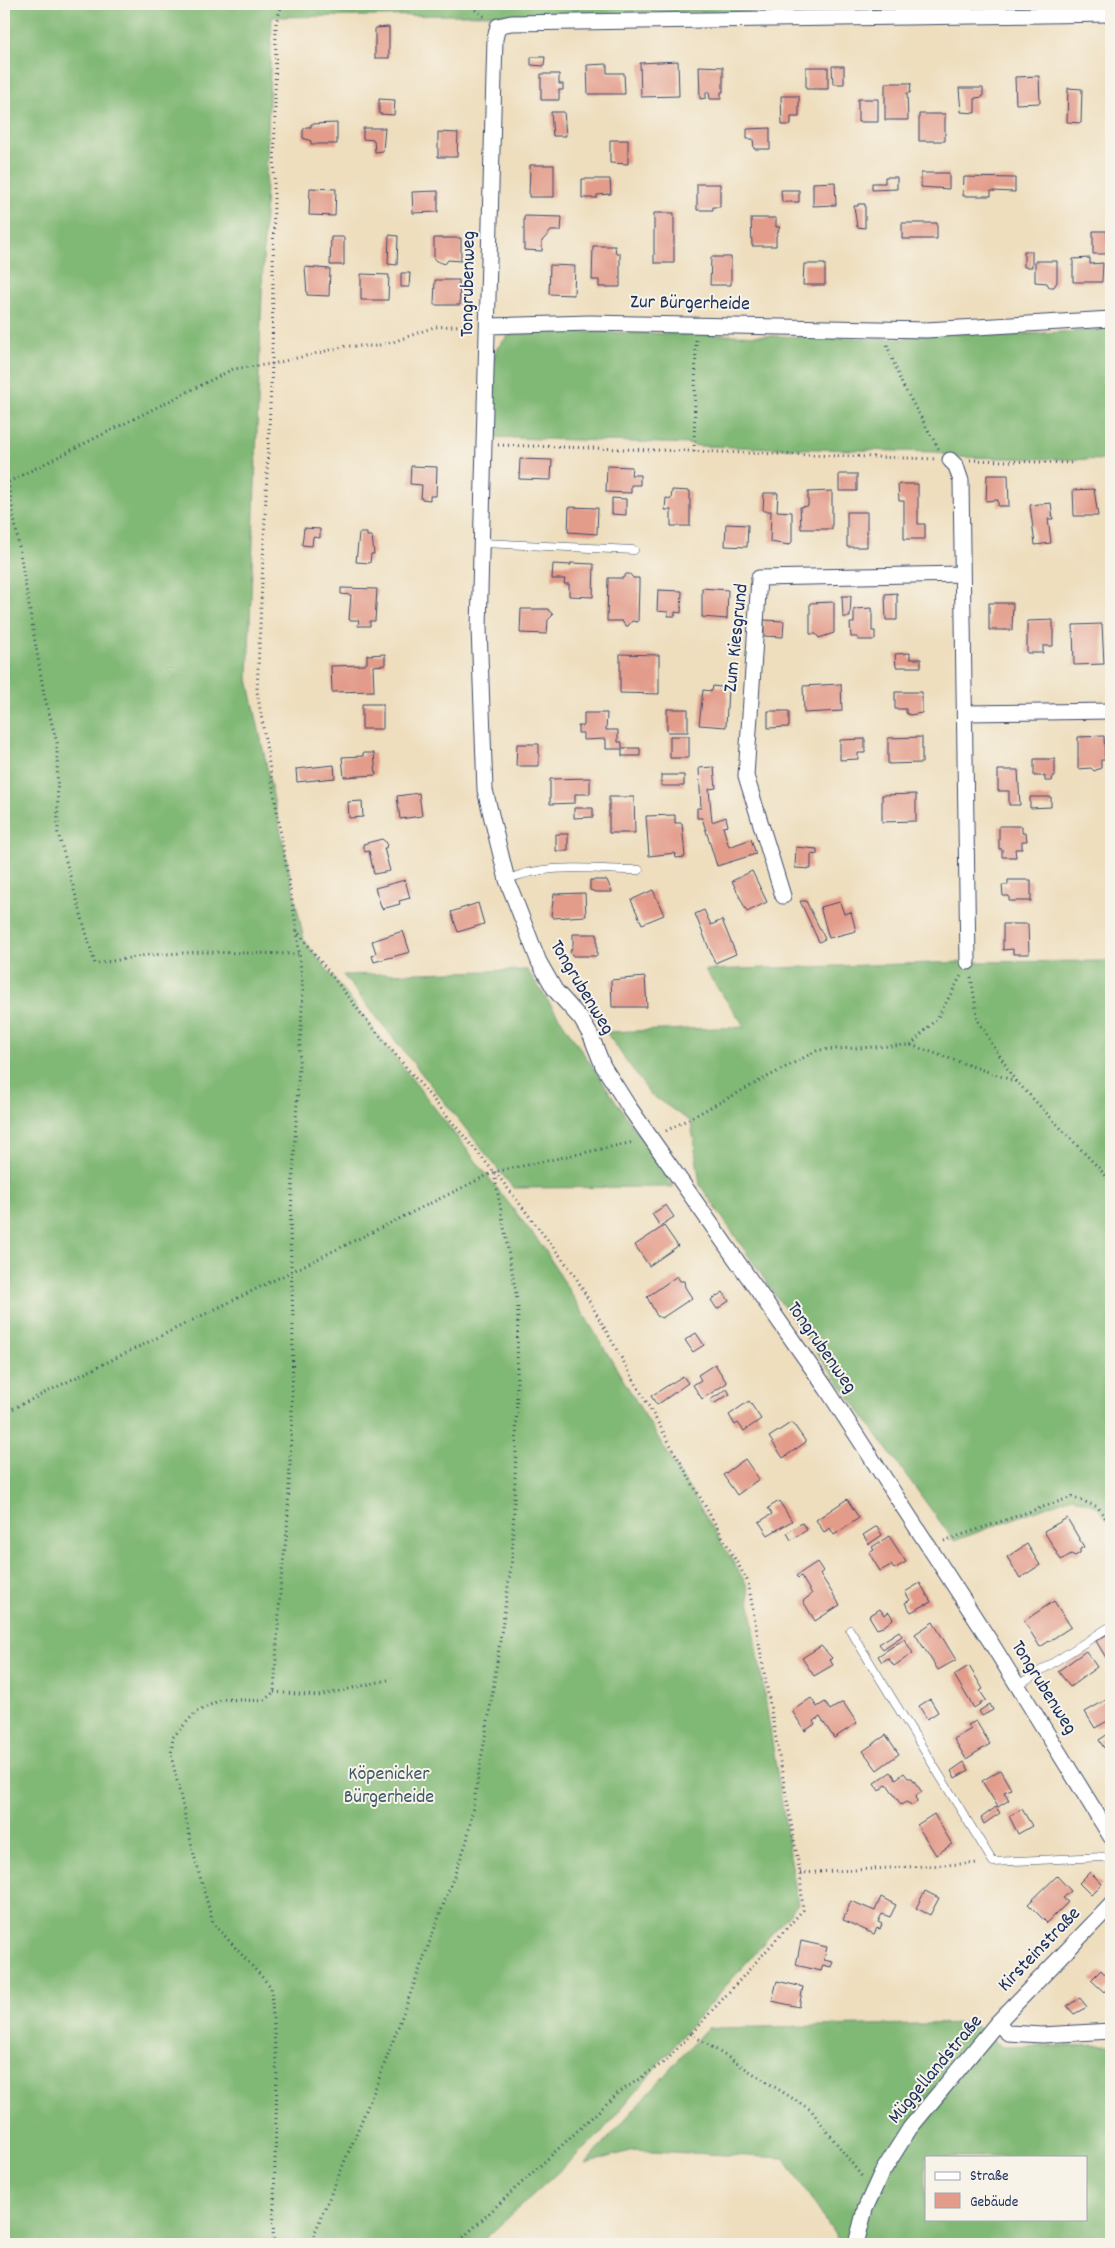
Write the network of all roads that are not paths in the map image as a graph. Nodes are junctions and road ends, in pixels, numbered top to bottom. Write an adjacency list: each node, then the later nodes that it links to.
1 (1111, 14): 3 (street, Tongrubenweg)
2 (1111, 319): 3 (street, Zur Bürgerheide)
3 (488, 326): 5 (street, Tongrubenweg)
4 (950, 460): 7 (street)
5 (482, 543): 6 (lane); 11 (street, Tongrubenweg)
6 (634, 550)
7 (962, 574): 9 (street); 12 (street, Zum Kiesgrund)
8 (1111, 710): 9 (street)
9 (966, 713): 13 (street)
10 (638, 870): 11 (lane)
11 (507, 880): 16 (street, Tongrubenweg)
12 (783, 896)
13 (968, 962)
14 (1111, 1626): 16 (lane)
15 (850, 1630): 18 (lane)
16 (1018, 1684): 17 (street, Tongrubenweg)
17 (1111, 1837)
18 (1111, 1859)
19 (1111, 1905): 20 (street, Kirsteinstraße)
20 (997, 2023): 21 (street, Müggellandstraße); 22 (street, Müggellandstraße)
21 (1111, 2031)
22 (856, 2244)

